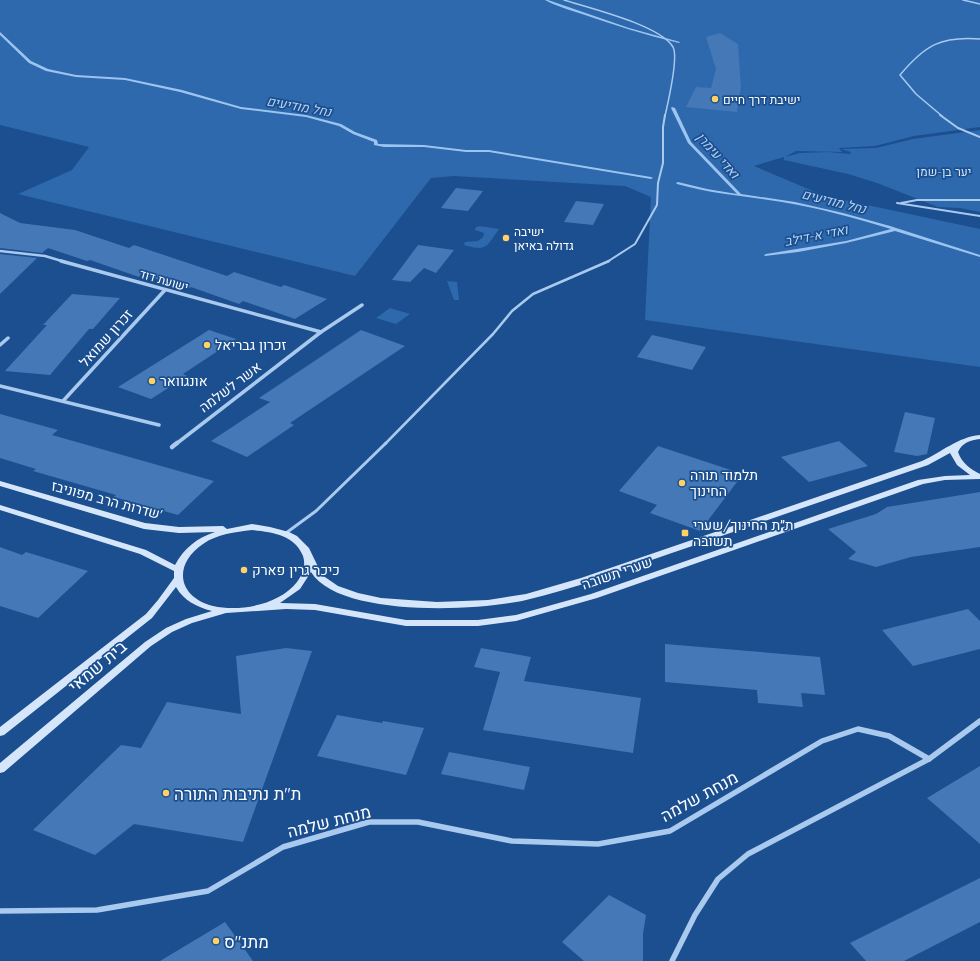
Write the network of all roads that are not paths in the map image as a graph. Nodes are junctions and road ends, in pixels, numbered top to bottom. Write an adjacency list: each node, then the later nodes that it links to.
1 (564, 0): 24 (lane)
2 (963, 0): 3 (lane)
3 (980, 4)
4 (980, 39): 5 (lane)
5 (980, 137)
6 (980, 200): 7 (lane)
7 (980, 216)
8 (0, 251): 9 (street, ישועת דוד)
9 (164, 290): 11 (street, ישועת דוד); 15 (street, זכרון שמואל)
10 (362, 305): 11 (street, אשר לשלמה)
11 (321, 332): 19 (street, אשר לשלמה)
12 (8, 338): 13 (street)
13 (0, 345)
14 (0, 386): 15 (street)
15 (63, 401): 16 (street)
16 (159, 425)
17 (980, 436): 18 (street, שערי תשובה)
18 (957, 445): 20 (street); 25 (street, שערי תשובה)
19 (172, 447)
20 (980, 477): 27 (street, שערי תשובה)
21 (0, 483): 23 (street, שדרות הרב מפוניבז')
22 (0, 507): 26 (street)
23 (234, 529): 24 (street); 26 (street)
24 (286, 533): 25 (street)
25 (306, 550): 27 (street)
26 (178, 574): 28 (street); 30 (street, בית שמאי)
27 (252, 609): 28 (street)
28 (226, 610): 32 (street, בית שמאי)
29 (980, 721): 31 (street)
30 (0, 732)
31 (929, 759): 33 (street, מנחת שלמה); 34 (street)
32 (0, 769)
33 (0, 911)
34 (672, 961)

